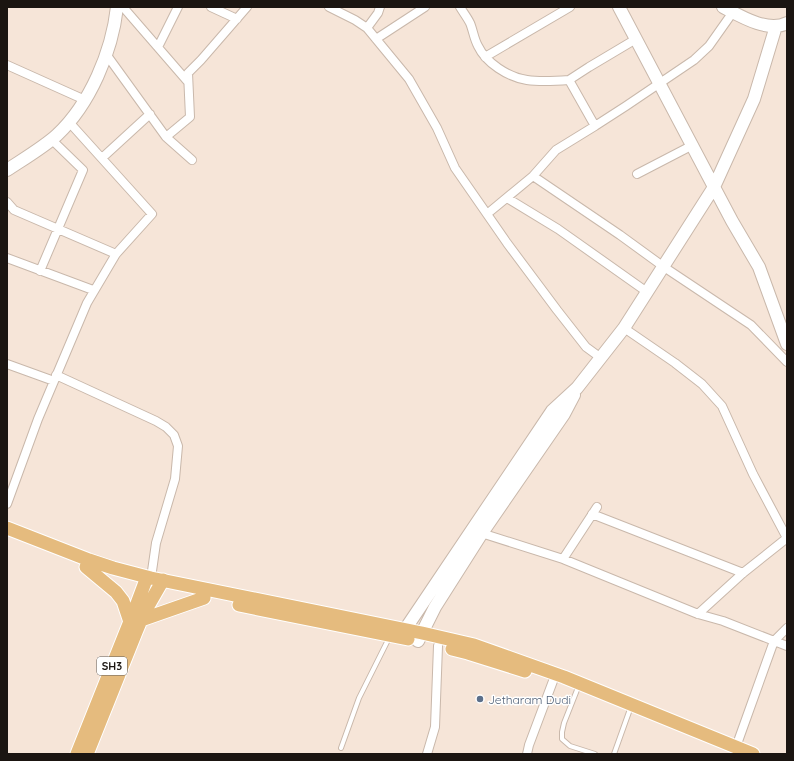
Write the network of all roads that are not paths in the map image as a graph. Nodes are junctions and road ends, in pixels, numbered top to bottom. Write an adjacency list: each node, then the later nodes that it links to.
1 (117, 7): 19 (street)
2 (123, 7): 18 (street)
3 (178, 7): 18 (street)
4 (210, 7): 13 (street)
5 (247, 7): 13 (street)
6 (329, 7): 15 (street)
7 (380, 7): 15 (street)
8 (425, 7): 16 (street)
9 (460, 7): 20 (street)
10 (570, 7): 20 (street)
11 (619, 7): 17 (street)
12 (728, 10): 14 (street); 24 (street)
13 (237, 19): 23 (street)
14 (783, 25): 37 (street)
15 (367, 28): 16 (street)
16 (376, 39): 40 (street)
17 (636, 39): 22 (street); 24 (street)
18 (158, 47): 23 (street)
19 (106, 54): 25 (street); 26 (street)
20 (485, 57): 22 (street)
21 (7, 65): 25 (street)
22 (569, 80): 28 (street)
23 (188, 82): 29 (street)
24 (659, 82): 28 (street); 31 (street)
25 (85, 100): 27 (street)
26 (150, 114): 29 (street); 32 (street)
27 (69, 122): 30 (street); 32 (street)
28 (595, 126): 36 (street)
29 (166, 137): 33 (street)
30 (51, 139): 34 (street); 41 (street)
31 (691, 146): 35 (street); 37 (street)
32 (102, 158): 42 (street)
33 (192, 160)
34 (7, 170)
35 (637, 174)
36 (533, 176): 38 (street); 44 (street)
37 (714, 187): 44 (street); 49 (street)
38 (507, 198): 40 (street); 47 (street)
39 (7, 202): 41 (street)
40 (487, 214): 50 (street)
41 (58, 228): 42 (street); 45 (street)
42 (116, 254): 46 (street)
43 (7, 258): 45 (street)
44 (664, 267): 47 (street); 51 (street)
45 (40, 271): 46 (street)
46 (93, 290): 53 (street)
47 (647, 292): 48 (street)
48 (624, 328): 50 (street); 58 (street)
49 (787, 344)
50 (602, 358): 56 (street)
51 (787, 362)
52 (7, 364): 53 (street)
53 (55, 378): 54 (street); 62 (street)
54 (8, 499)
55 (7, 528): 62 (main road)
56 (477, 532): 59 (street); 67 (street); 68 (street)
57 (7, 537): 60 (main road)
58 (787, 538): 61 (street)
59 (563, 560): 61 (street); 64 (street)
60 (86, 567): 62 (main road); 65 (main road)
61 (743, 573): 64 (street)
62 (153, 581): 63 (main road); 65 (main road, SH3); 67 (main road)
63 (204, 598): 65 (main road); 67 (main road)
64 (698, 614): 69 (street)
65 (136, 621): 77 (main road, SH3); 78 (main road, SH3)
66 (787, 628): 69 (street)
67 (398, 634): 68 (main road); 75 (lane)
68 (420, 637): 70 (main road); 76 (main road)
69 (774, 641): 71 (street); 76 (street)
70 (438, 646): 72 (main road); 79 (street)
71 (787, 646)
72 (553, 680): 73 (main road); 80 (street)
73 (577, 690): 74 (main road); 81 (lane)
74 (629, 712): 76 (main road); 82 (lane)
75 (341, 748)
76 (733, 751): 83 (main road)
77 (77, 754)
78 (87, 754)
79 (427, 754)
80 (527, 754)
81 (595, 754)
82 (614, 754)
83 (753, 754)

